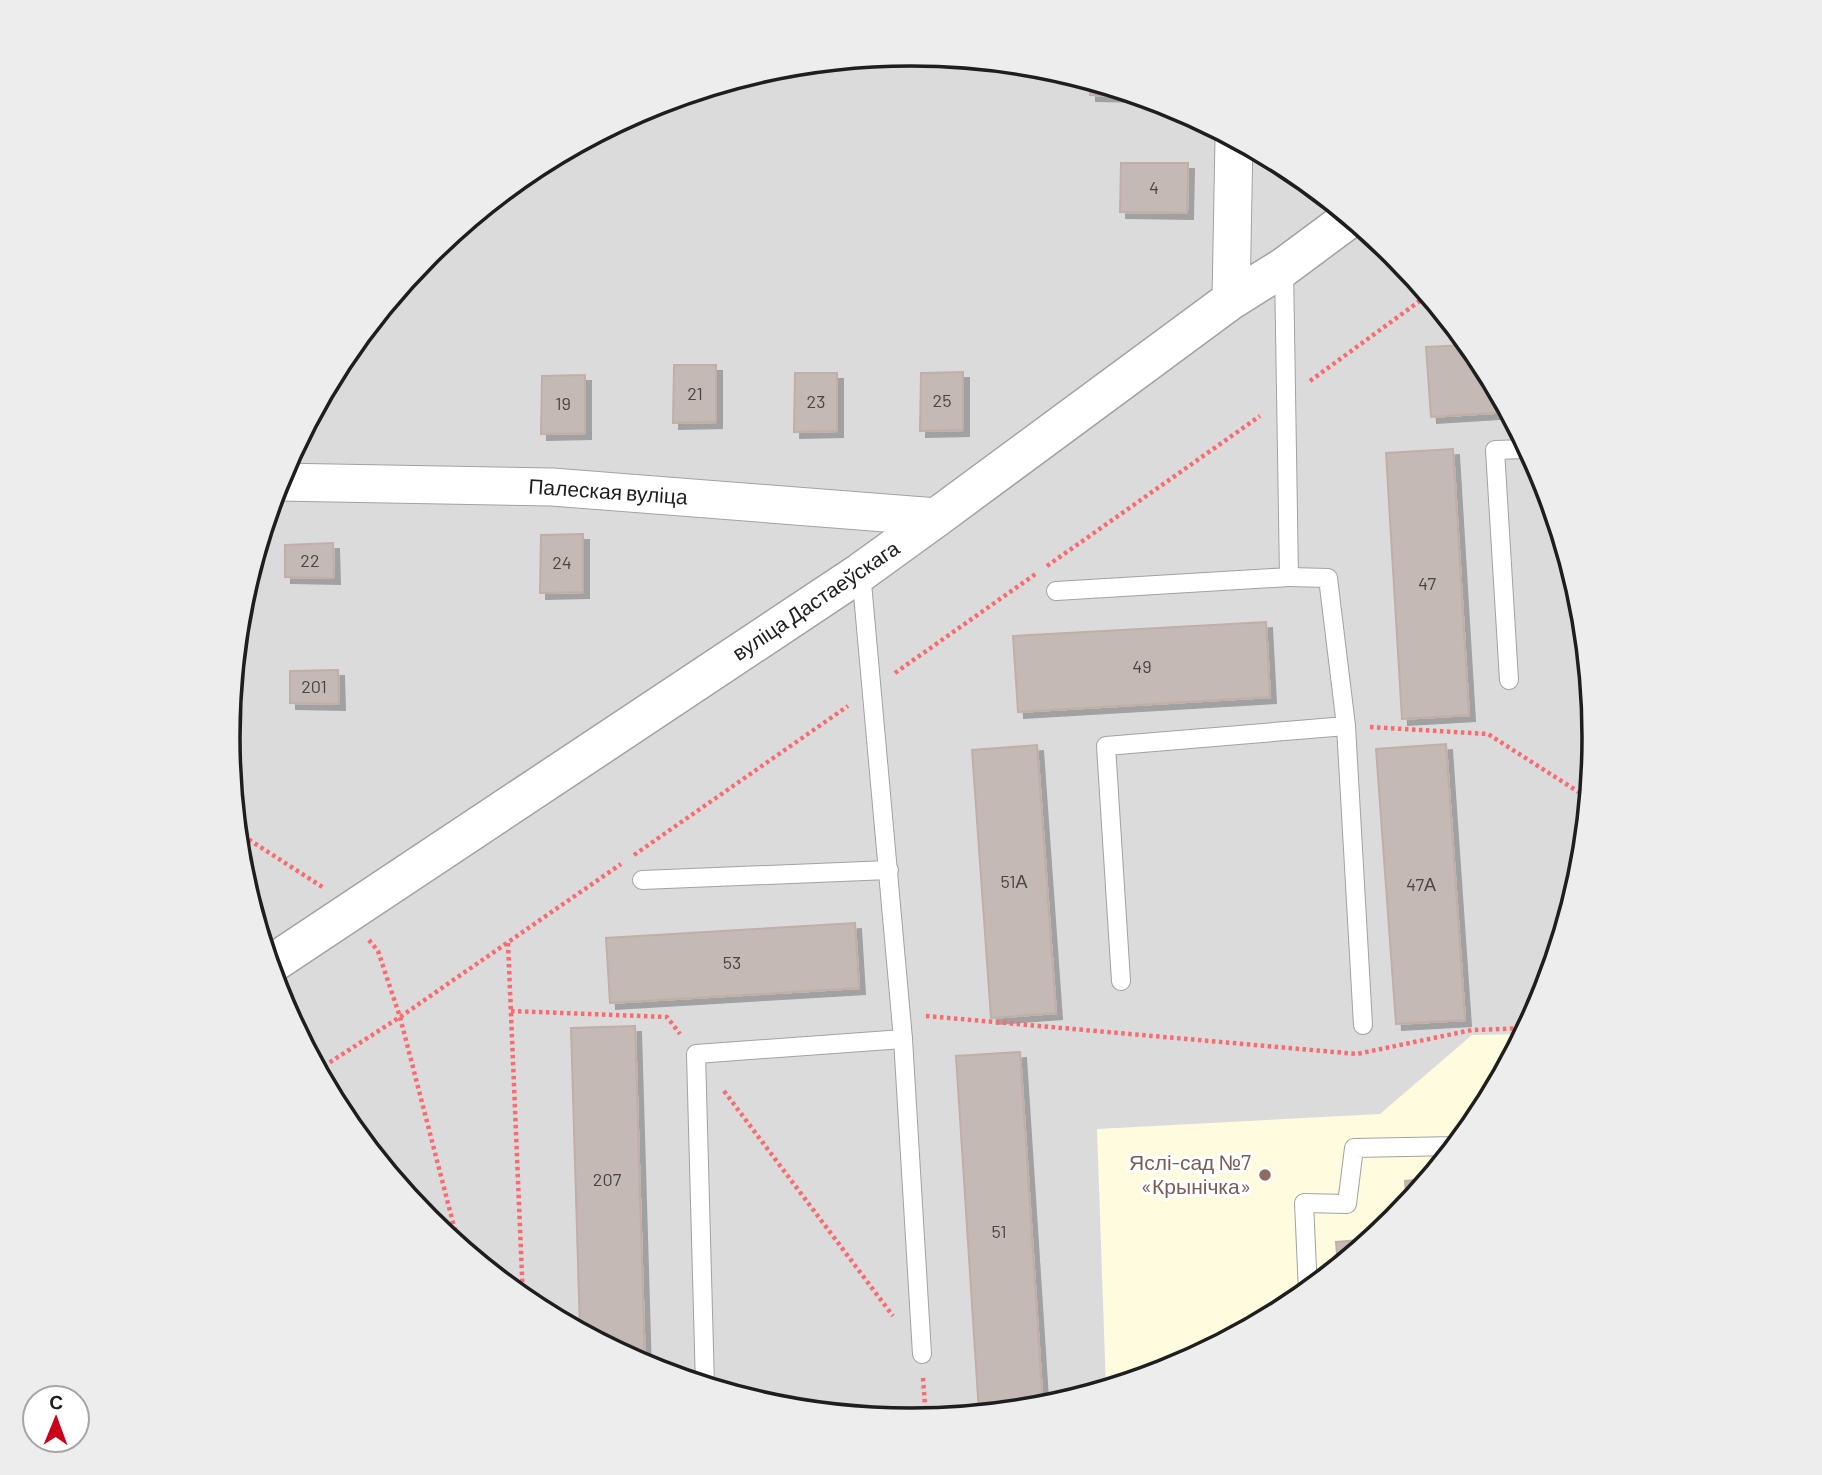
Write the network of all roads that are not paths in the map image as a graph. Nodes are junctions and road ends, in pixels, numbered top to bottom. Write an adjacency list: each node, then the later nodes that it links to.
1 (1234, 150): 4 (street)
2 (1342, 224): 3 (street, вуліца Дастаеўскага)
3 (1284, 267): 4 (street, вуліца Дастаеўскага); 9 (lane)
4 (1231, 300): 7 (street, вуліца Дастаеўскага)
5 (1517, 449): 11 (lane)
6 (291, 482): 7 (street, Палеская вуліца)
7 (937, 517): 8 (street, вуліца Дастаеўскага)
8 (861, 572): 13 (lane); 15 (street, вуліца Дастаеўскага)
9 (1289, 577): 10 (lane); 12 (lane)
10 (1056, 592)
11 (1510, 680)
12 (1346, 726): 16 (lane); 17 (lane)
13 (888, 870): 14 (lane); 18 (lane)
14 (642, 880)
15 (278, 959)
16 (1121, 981)
17 (1363, 1025)
18 (903, 1039): 21 (lane); 22 (lane)
19 (1443, 1146): 20 (lane)
20 (1307, 1278)
21 (922, 1354)
22 (705, 1376)

